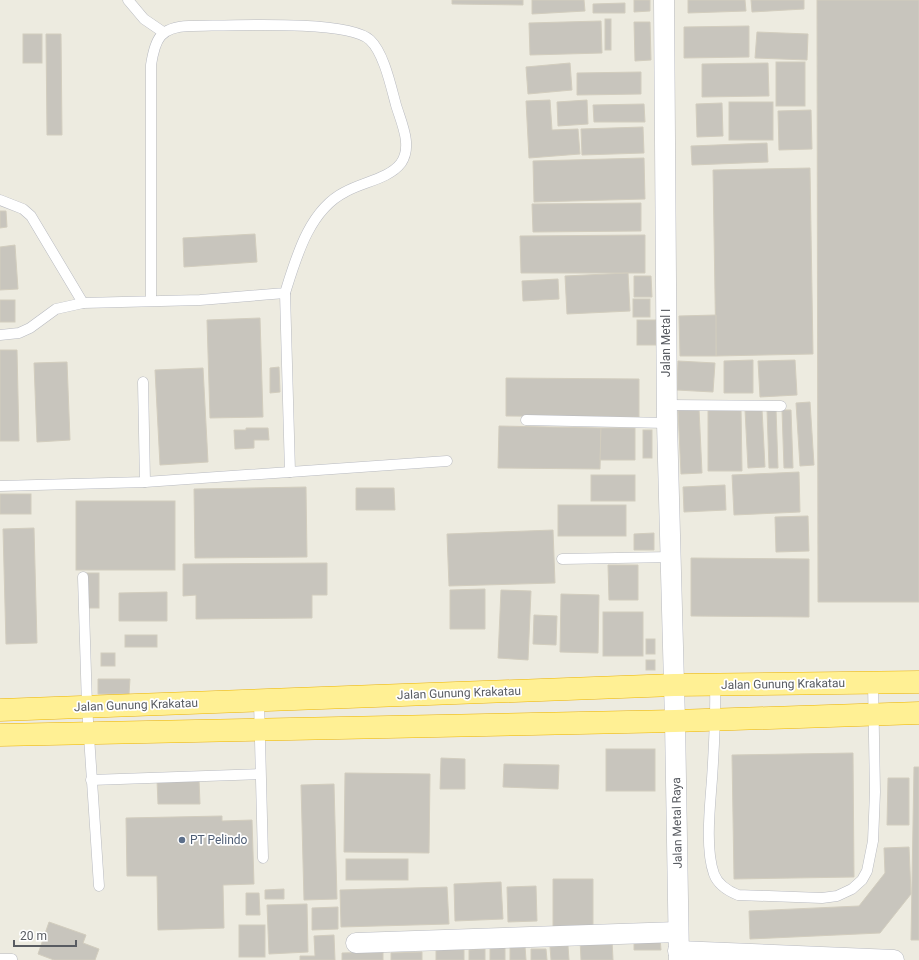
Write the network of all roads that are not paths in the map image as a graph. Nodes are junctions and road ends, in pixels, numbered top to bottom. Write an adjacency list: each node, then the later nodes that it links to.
1 (128, 0): 3 (lane)
2 (664, 0): 11 (street, Jalan Metal I)
3 (163, 32): 5 (lane); 6 (lane)
4 (0, 200): 7 (lane)
5 (285, 293): 6 (lane); 14 (lane)
6 (151, 301): 7 (lane)
7 (83, 303): 8 (lane)
8 (0, 335)
9 (144, 382): 15 (lane)
10 (781, 406): 11 (lane)
11 (667, 414): 12 (lane); 17 (street, Jalan Metal I)
12 (526, 420)
13 (447, 461): 14 (lane)
14 (290, 472): 15 (lane)
15 (145, 482): 16 (lane)
16 (0, 486)
17 (670, 556): 18 (lane); 22 (street, Jalan Metal I)
18 (562, 559)
19 (82, 577): 25 (lane)
20 (919, 682): 21 (highway, Jalan Gunung Krakatau)
21 (873, 684): 23 (highway, Jalan Gunung Krakatau); 28 (lane)
22 (674, 685): 23 (highway, Jalan Gunung Krakatau); 24 (highway, Jalan Gunung Krakatau); 30 (street, Jalan Metal Raya)
23 (715, 685): 29 (lane)
24 (259, 701): 25 (highway, Jalan Gunung Krakatau); 31 (lane)
25 (87, 706): 26 (highway, Jalan Gunung Krakatau); 32 (lane)
26 (0, 710)
27 (919, 713): 28 (highway)
28 (875, 714): 29 (highway); 29 (lane)
29 (716, 718): 30 (highway)
30 (675, 721): 31 (highway); 39 (street, Jalan Metal Raya)
31 (260, 730): 32 (highway); 34 (lane)
32 (90, 733): 33 (highway); 35 (lane)
33 (0, 735)
34 (260, 774): 35 (lane); 36 (lane)
35 (91, 780): 37 (lane)
36 (263, 858)
37 (99, 886)
38 (356, 943): 39 (street)
39 (678, 948): 42 (street)
40 (0, 959): 41 (lane)
41 (12, 959)
42 (894, 960)

